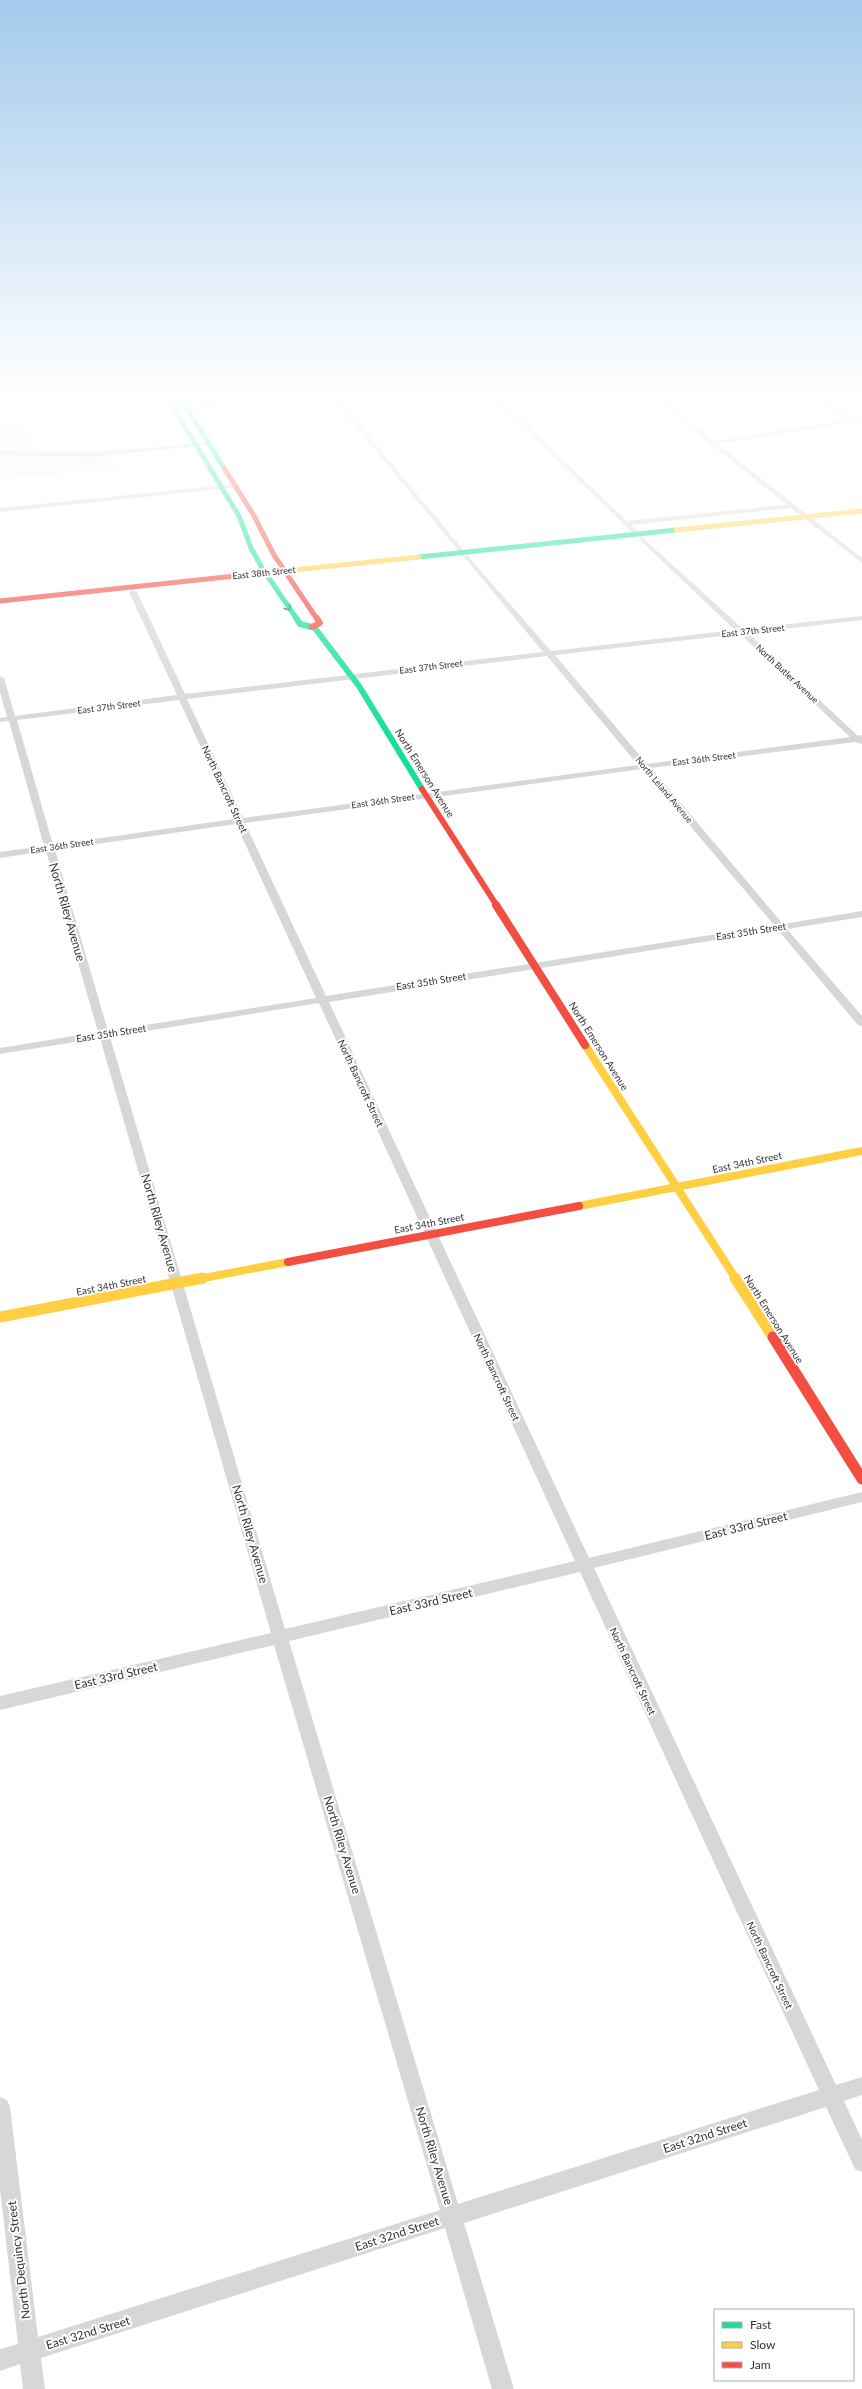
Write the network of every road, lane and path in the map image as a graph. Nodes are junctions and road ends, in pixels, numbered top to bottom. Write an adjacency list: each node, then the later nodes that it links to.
1 (15, 508): 8 (street)
2 (234, 508): 17 (main road, North Emerson Avenue)
3 (250, 508): 16 (main road)
4 (427, 508): 14 (street, North Leland Avenue)
5 (611, 508): 12 (street, North Butler Avenue)
6 (768, 508): 12 (street)
7 (795, 508): 11 (street)
8 (0, 510)
9 (862, 511): 11 (main road, East 38th Street)
10 (862, 516): 11 (main road, East 38th Street)
11 (808, 519): 13 (main road, East 38th Street); 15 (street)
12 (626, 523): 13 (street, North Butler Avenue)
13 (640, 537): 14 (main road, East 38th Street); 23 (street, North Butler Avenue)
14 (465, 555): 16 (main road, East 38th Street); 24 (street, North Leland Avenue)
15 (862, 561)
16 (286, 573): 17 (main road, East 38th Street); 22 (main road)
17 (268, 575): 18 (main road, East 38th Street); 19 (main road, East 38th Street); 22 (main road, North Emerson Avenue, one-way to 22)
18 (133, 592): 20 (main road, East 38th Street); 27 (street, North Bancroft Street)
19 (0, 601)
20 (0, 605)
21 (862, 618): 23 (street, East 37th Street)
22 (314, 627): 25 (main road, North Emerson Avenue)
23 (742, 632): 24 (street, East 37th Street); 29 (street, North Butler Avenue)
24 (548, 654): 25 (street, East 37th Street); 30 (street, North Leland Avenue)
25 (352, 676): 27 (street, East 37th Street); 31 (main road, North Emerson Avenue)
26 (0, 678): 28 (street, North Riley Avenue)
27 (183, 698): 28 (street, East 37th Street); 32 (street, North Bancroft Street)
28 (5, 720): 33 (street, North Riley Avenue)
29 (860, 741): 30 (street, East 36th Street)
30 (644, 767): 31 (street, East 36th Street); 36 (street, North Leland Avenue)
31 (426, 795): 32 (street, East 36th Street); 37 (main road, North Emerson Avenue)
32 (240, 821): 33 (street, East 36th Street); 38 (street, North Bancroft Street)
33 (48, 848): 34 (street, East 36th Street); 40 (street, North Riley Avenue)
34 (0, 855)
35 (862, 914): 36 (street, East 35th Street)
36 (780, 926): 37 (street, East 35th Street); 39 (street, North Leland Avenue)
37 (534, 964): 38 (street, East 35th Street); 43 (main road, North Emerson Avenue)
38 (322, 999): 40 (street, East 35th Street); 44 (street, North Bancroft Street)
39 (862, 1023)
40 (103, 1035): 41 (street, East 35th Street); 45 (street, North Riley Avenue)
41 (0, 1052)
42 (862, 1151): 43 (main road, East 34th Street)
43 (678, 1187): 44 (main road, East 34th Street); 47 (main road, North Emerson Avenue)
44 (430, 1234): 45 (main road, East 34th Street); 49 (street, North Bancroft Street)
45 (176, 1284): 46 (main road, East 34th Street); 50 (street, North Riley Avenue)
46 (0, 1317)
47 (862, 1479)
48 (862, 1497): 49 (street, East 33rd Street)
49 (584, 1566): 50 (street, East 33rd Street); 53 (street, North Bancroft Street)
50 (280, 1638): 51 (street, East 33rd Street); 56 (street, North Riley Avenue)
51 (0, 1703)
52 (862, 2086): 53 (street, East 32nd Street)
53 (831, 2096): 55 (street, North Bancroft Street); 56 (street, East 32nd Street)
54 (0, 2107): 57 (street, North Dequincy Street)
55 (862, 2162)
56 (452, 2217): 57 (street, East 32nd Street); 60 (street, North Riley Avenue)
57 (30, 2351): 58 (street, East 32nd Street); 59 (street, North Dequincy Street)
58 (0, 2360)
59 (34, 2389)
60 (503, 2389)

